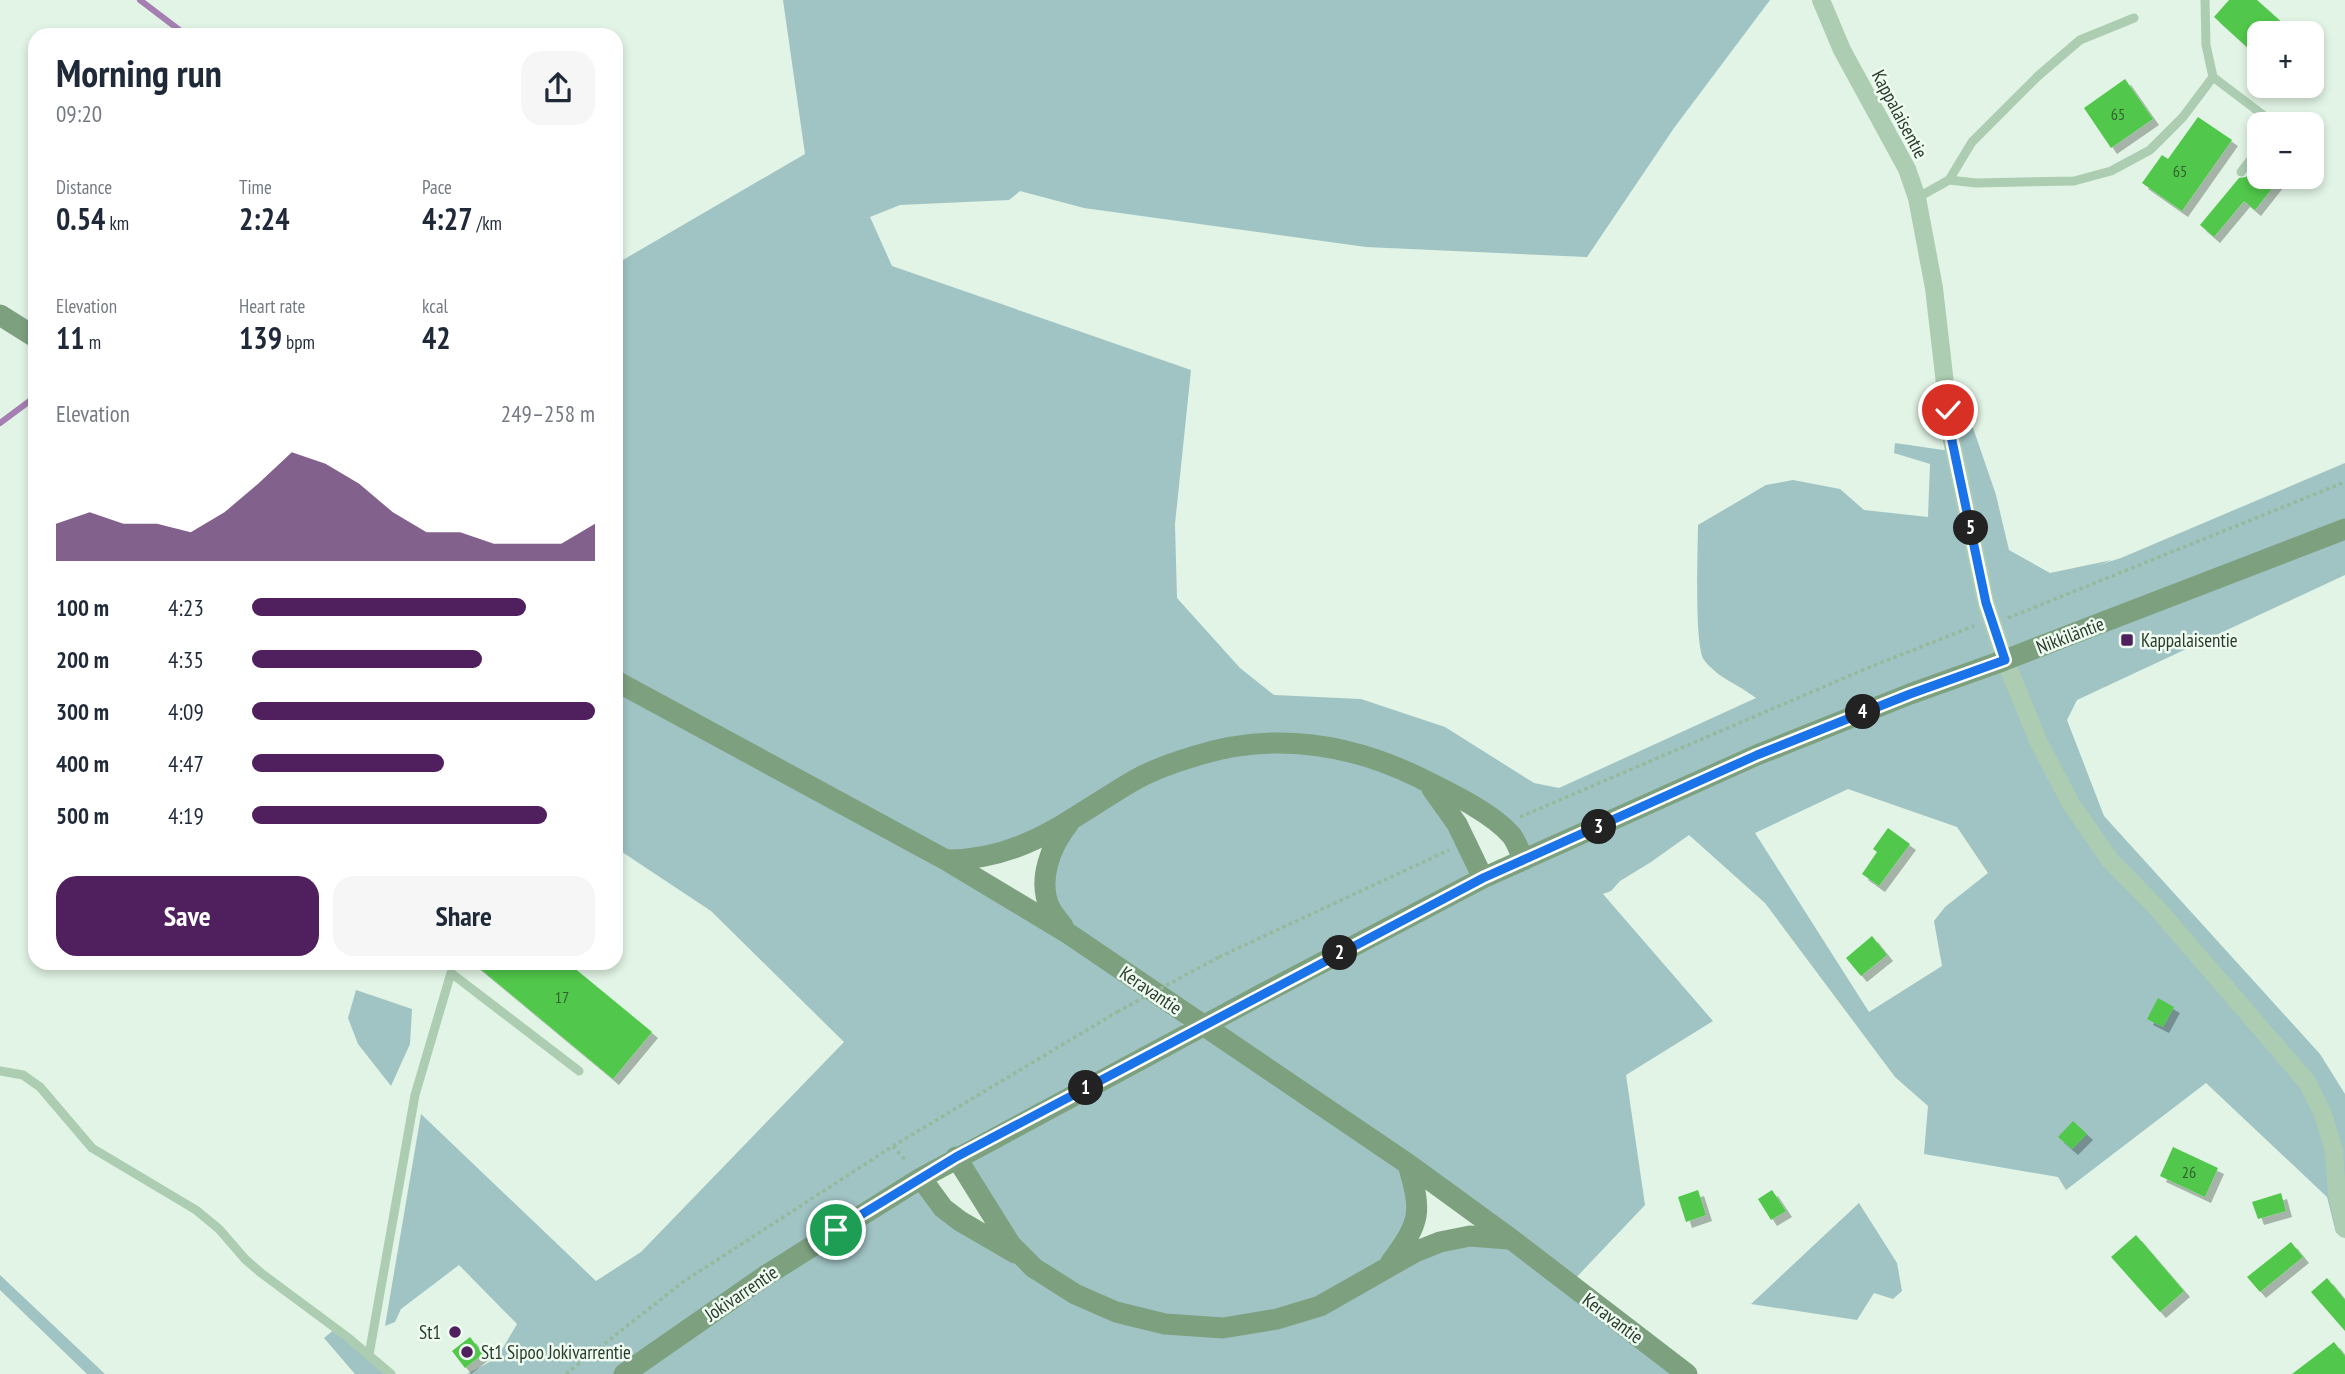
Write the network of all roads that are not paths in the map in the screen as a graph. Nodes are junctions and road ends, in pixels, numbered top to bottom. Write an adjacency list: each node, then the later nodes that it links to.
1 (1821, 0): 9 (street, Kappalaisentie)
2 (2205, 0): 4 (lane)
3 (2134, 18): 8 (lane)
4 (2213, 78): 5 (lane); 8 (lane)
5 (2259, 112)
6 (2247, 164): 7 (lane)
7 (2241, 172)
8 (1949, 180): 9 (lane)
9 (1917, 198): 13 (street, Kappalaisentie)
10 (0, 315): 11 (main road)
11 (28, 333)
12 (2345, 529): 13 (main road, Nikkiläntie)
13 (2005, 660): 18 (main road, Nikkiläntie); 27 (street, Kappalaisentie)
14 (623, 685): 17 (main road, Keravantie)
15 (1425, 781): 16 (main road); 18 (main road); 19 (main road)
16 (1073, 818): 17 (main road); 20 (main road)
17 (946, 860): 20 (main road, Keravantie)
18 (1524, 860): 19 (main road, Nikkiläntie)
19 (1483, 878): 21 (main road, Nikkiläntie)
20 (1069, 934): 25 (main road, Keravantie)
21 (1264, 993): 24 (main road, Jokivarrentie, bridge)
22 (0, 1071): 31 (lane)
23 (579, 1071): 31 (lane)
24 (956, 1157): 26 (main road, Jokivarrentie); 29 (main road)
25 (1408, 1164): 28 (main road, Keravantie); 30 (main road)
26 (921, 1178): 29 (main road); 33 (main road, Jokivarrentie)
27 (2345, 1229)
28 (1511, 1239): 30 (main road); 34 (main road, Keravantie)
29 (1020, 1256): 30 (main road)
30 (1387, 1268)
31 (369, 1355): 32 (lane)
32 (391, 1374)
33 (624, 1374)
34 (1687, 1374)

